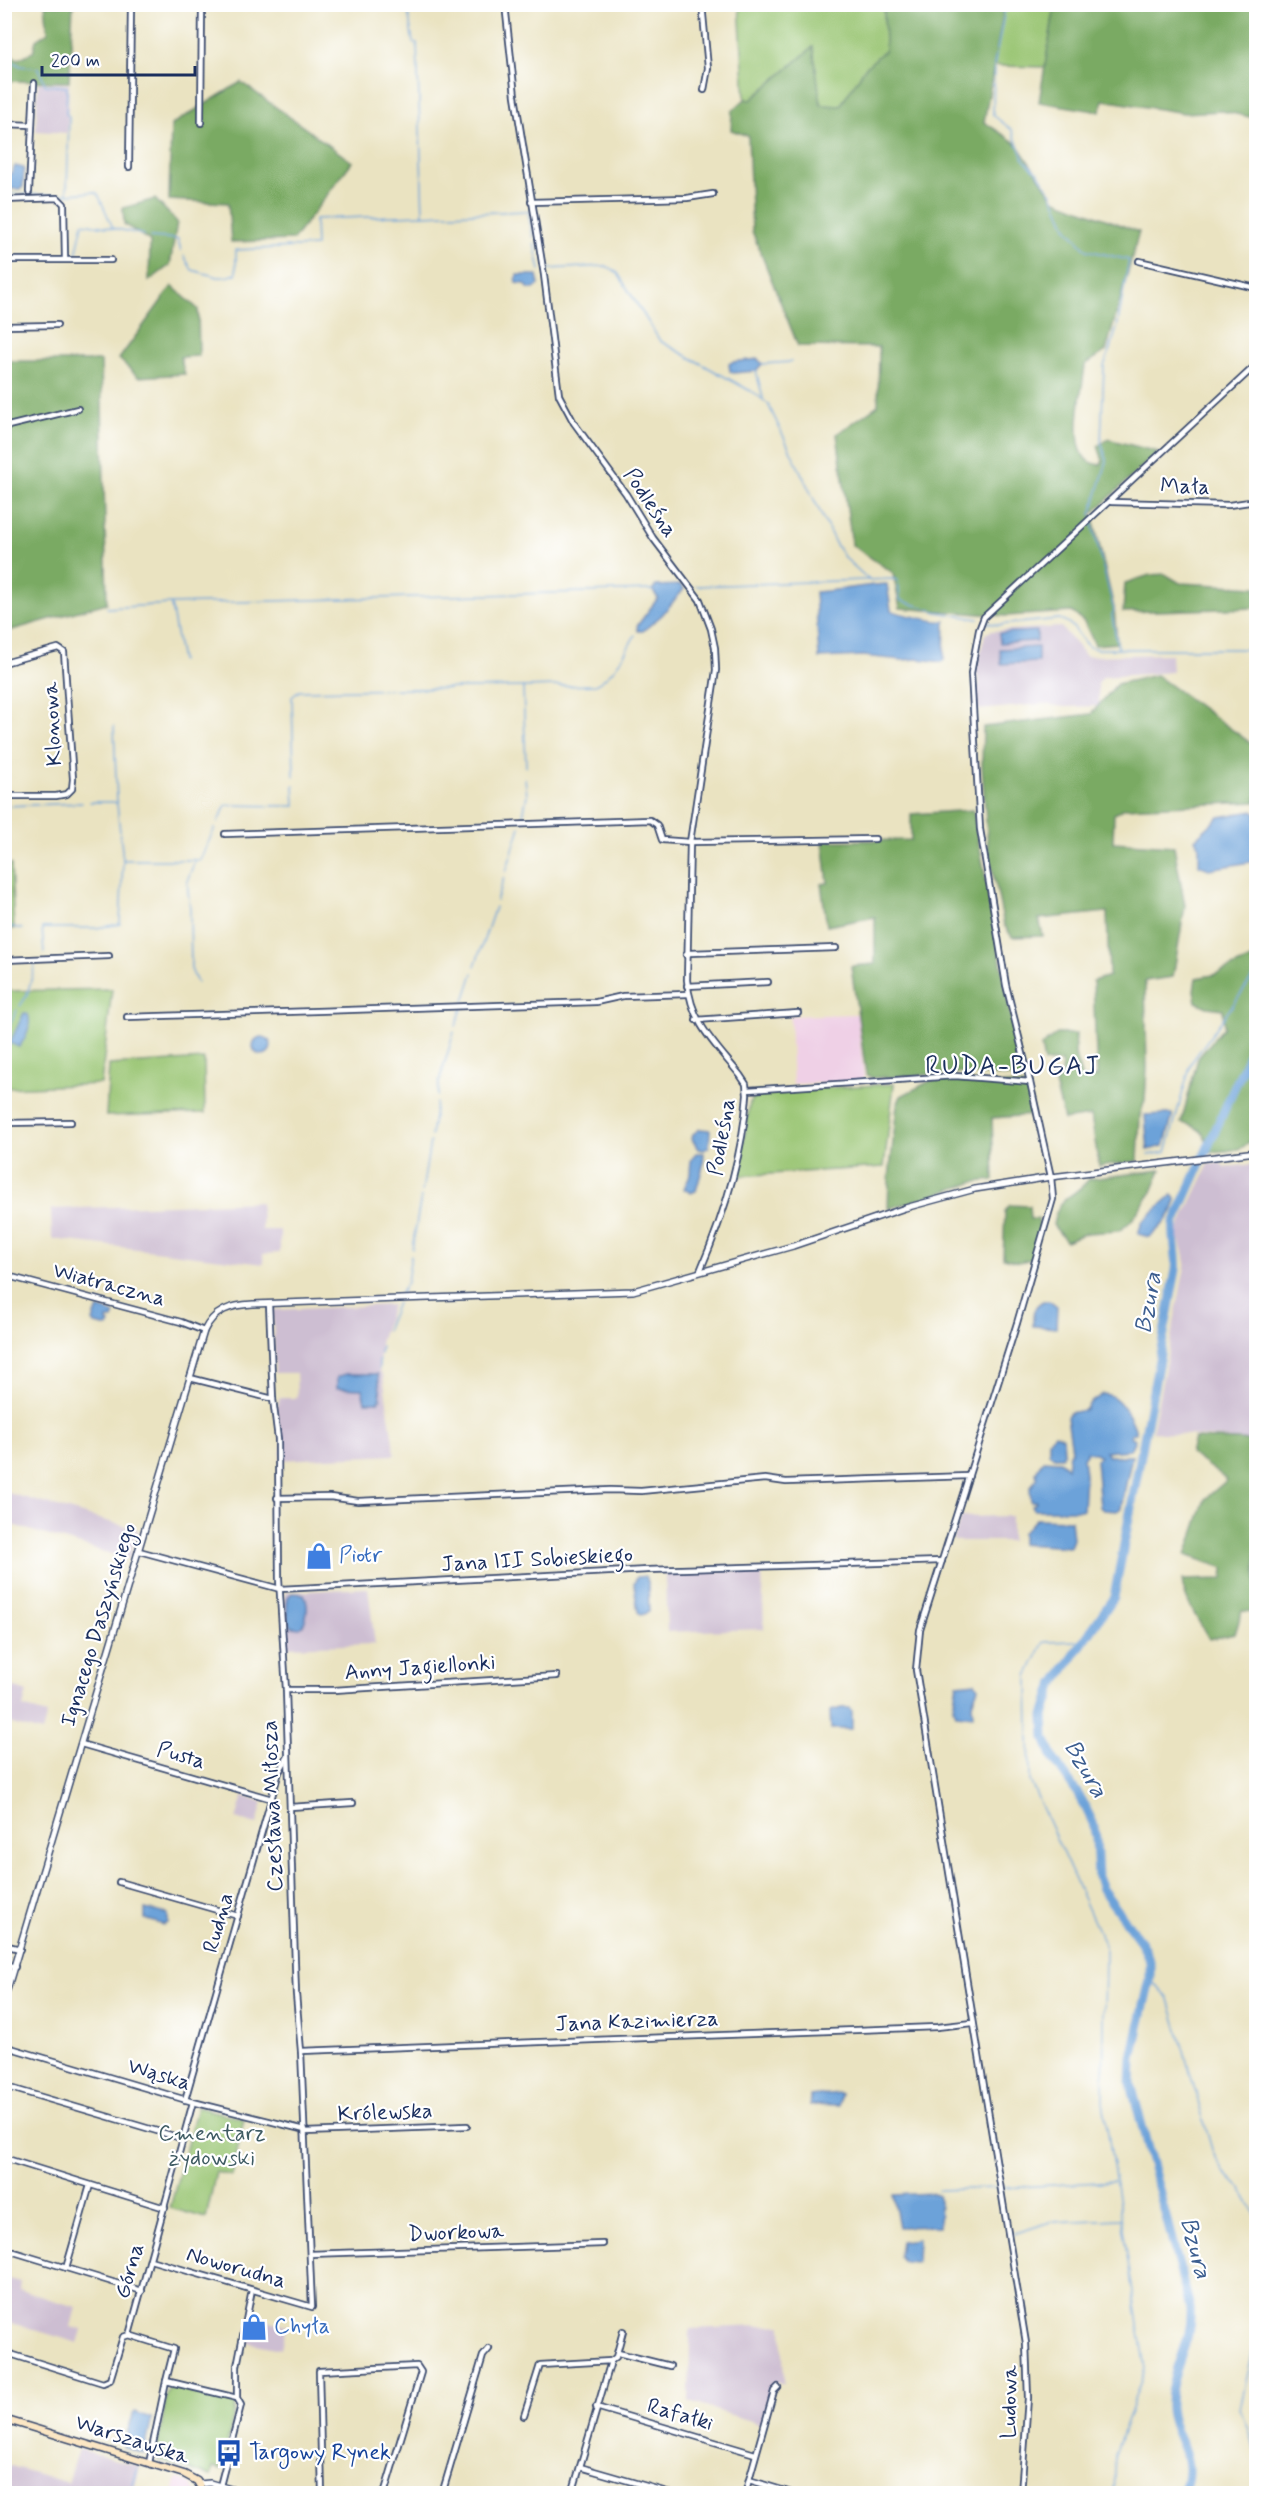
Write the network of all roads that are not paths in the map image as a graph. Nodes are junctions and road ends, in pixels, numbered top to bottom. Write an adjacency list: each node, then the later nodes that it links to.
1 (131, 4): 10 (street)
2 (202, 4): 7 (street)
3 (505, 4): 14 (street, Podleśna)
4 (702, 4): 6 (street)
5 (34, 83): 9 (street)
6 (704, 90)
7 (201, 123)
8 (4, 124): 9 (street)
9 (32, 125): 11 (street)
10 (129, 166)
11 (29, 192)
12 (713, 194): 14 (street)
13 (4, 200): 15 (street)
14 (531, 202): 31 (street, Podleśna)
15 (65, 259): 16 (street); 17 (street)
16 (4, 260)
17 (111, 260)
18 (1139, 261): 19 (street)
19 (1257, 288)
20 (57, 325): 21 (street)
21 (4, 326)
22 (1257, 365): 26 (street, Ludowa)
23 (78, 409): 24 (street)
24 (4, 427)
25 (1257, 501): 26 (street, Mała)
26 (1111, 502): 42 (street, Ludowa)
27 (4, 663): 28 (street, Klonowa)
28 (4, 796)
29 (225, 834): 31 (street)
30 (875, 838): 31 (street)
31 (690, 842): 33 (street, Podleśna)
32 (836, 948): 33 (street)
33 (686, 955): 37 (street, Podleśna)
34 (109, 956): 35 (street)
35 (4, 960)
36 (768, 982): 37 (street)
37 (687, 986): 38 (street, Podleśna)
38 (688, 994): 40 (street); 41 (street, Podleśna)
39 (798, 1013): 41 (street)
40 (127, 1017)
41 (696, 1020): 43 (street, Podleśna)
42 (1030, 1082): 43 (street); 47 (street, Ludowa)
43 (747, 1090): 48 (street, Podleśna)
44 (71, 1122): 45 (street)
45 (4, 1123)
46 (1257, 1152): 47 (street, Ignacego Daszyńskiego)
47 (1050, 1177): 48 (street, Ignacego Daszyńskiego); 54 (street, Ludowa)
48 (700, 1271): 50 (street, Ignacego Daszyńskiego)
49 (4, 1275): 51 (street, Wiatraczna)
50 (269, 1304): 51 (street, Ignacego Daszyńskiego); 53 (street, Czesława Miłosza)
51 (204, 1331): 52 (street, Ignacego Daszyńskiego)
52 (190, 1378): 53 (street); 56 (street, Ignacego Daszyńskiego)
53 (273, 1399): 55 (street, Czesława Miłosza)
54 (969, 1476): 55 (street); 57 (street, Ludowa)
55 (277, 1498): 58 (street, Czesława Miłosza)
56 (139, 1551): 58 (street, Jana III Sobieskiego); 61 (street, Ignacego Daszyńskiego)
57 (942, 1561): 58 (street, Jana III Sobieskiego); 73 (street, Ludowa)
58 (280, 1589): 60 (street, Czesława Miłosza)
59 (557, 1676): 60 (street, Anny Jagiellonki)
60 (286, 1690): 62 (street, Czesława Miłosza)
61 (81, 1744): 63 (street, Pusta); 69 (street, Ignacego Daszyńskiego)
62 (287, 1758): 63 (street, Rudna); 65 (street, Czesława Miłosza)
63 (272, 1799): 67 (street, Rudna)
64 (353, 1803): 65 (street)
65 (290, 1806): 75 (street, Czesława Miłosza)
66 (119, 1882): 67 (street)
67 (238, 1916): 77 (street, Rudna)
68 (4, 1945): 69 (street)
69 (20, 1949): 71 (street, Ignacego Daszyńskiego)
70 (4, 1964): 71 (street)
71 (15, 1967): 72 (street, Ignacego Daszyńskiego)
72 (4, 2000)
73 (973, 2023): 75 (street, Jana Kazimierza); 121 (street, Ludowa)
74 (4, 2046): 77 (street, Wąska)
75 (301, 2051): 80 (street, Czesława Miłosza)
76 (4, 2086): 81 (street)
77 (185, 2100): 78 (street, Wąska)
78 (193, 2102): 80 (street, Wąska); 81 (street)
79 (467, 2126): 80 (street, Królewska)
80 (305, 2131): 87 (street, Czesława Miłosza)
81 (183, 2139): 84 (street, Górna)
82 (4, 2158): 83 (street)
83 (90, 2184): 84 (street); 89 (street)
84 (165, 2208): 88 (street, Górna)
85 (603, 2244): 87 (street, Dworkowa)
86 (4, 2249): 89 (street)
87 (310, 2254): 92 (street, Czesława Miłosza)
88 (150, 2260): 90 (street, Noworudna); 91 (street, Górna)
89 (66, 2268): 91 (street)
90 (252, 2290): 92 (street, Noworudna); 102 (street)
91 (142, 2291): 94 (street, Górna)
92 (312, 2307)
93 (623, 2331): 97 (street)
94 (129, 2335): 96 (street, Górna); 100 (street)
95 (489, 2349): 116 (street)
96 (4, 2352)
97 (618, 2352): 98 (street); 99 (street)
98 (610, 2361): 103 (street); 104 (street)
99 (670, 2366)
100 (166, 2381): 102 (street); 107 (street)
101 (778, 2387): 106 (street)
102 (237, 2398): 111 (street)
103 (596, 2407): 106 (street, Rafałki); 108 (street)
104 (524, 2416)
105 (4, 2419): 107 (main road, Warszawska)
106 (755, 2454): 109 (street)
107 (149, 2463): 110 (main road, Warszawska)
108 (580, 2467): 117 (street); 118 (street)
109 (748, 2480): 119 (street); 120 (street)
110 (199, 2484): 111 (street, Warszawska); 112 (main road)
111 (220, 2486): 113 (street, Warszawska)
112 (204, 2493)
113 (248, 2493)
114 (322, 2493): 115 (street)
115 (384, 2493)
116 (442, 2493)
117 (572, 2493)
118 (674, 2493)
119 (745, 2493)
120 (795, 2493)
121 (1020, 2493)

